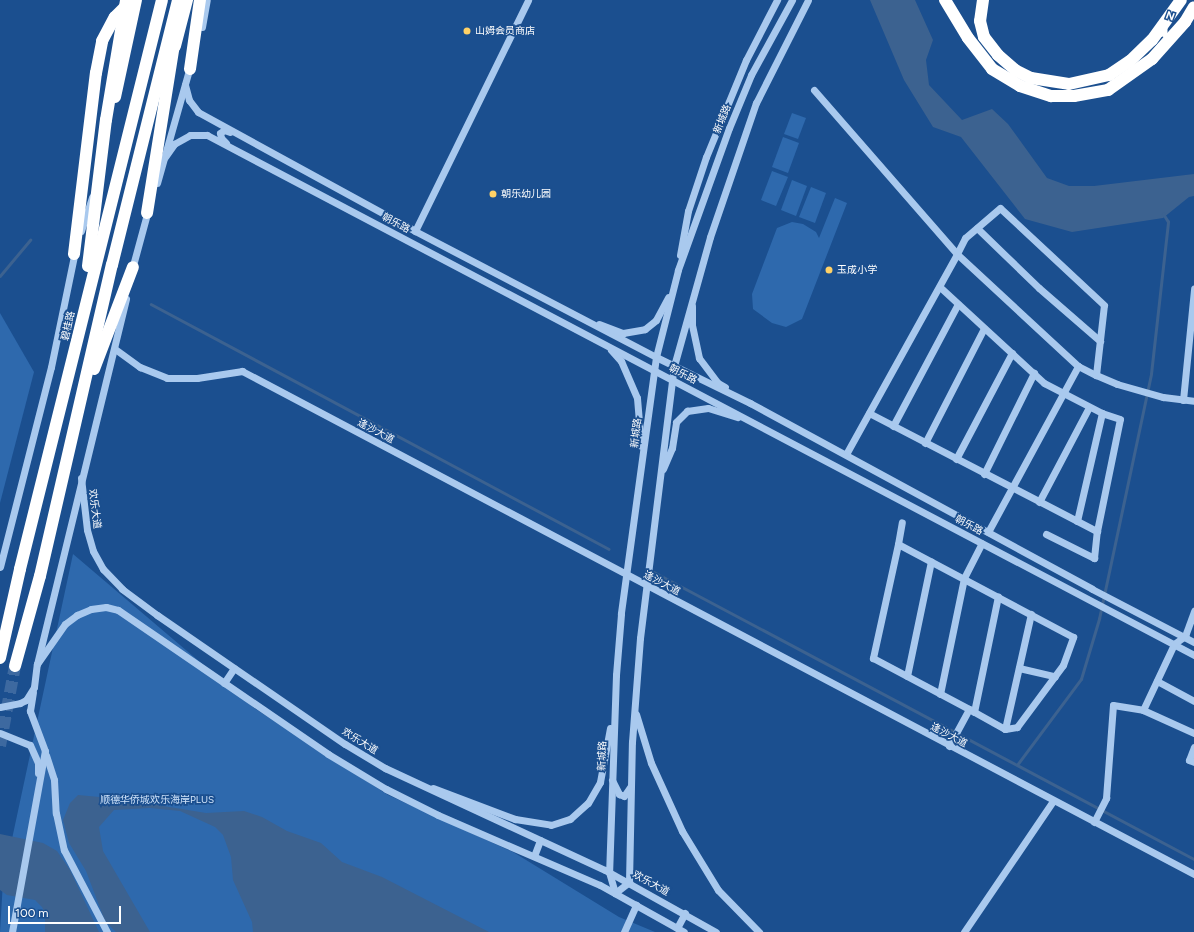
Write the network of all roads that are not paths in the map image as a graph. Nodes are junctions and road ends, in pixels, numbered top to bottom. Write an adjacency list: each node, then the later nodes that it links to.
1 (126, 0): 21 (highway, bridge)
2 (132, 0): 29 (highway)
3 (136, 0): 21 (highway)
4 (162, 0): 38 (highway, 碧桂路)
5 (179, 0): 17 (highway); 58 (highway)
6 (187, 0): 17 (highway)
7 (200, 0): 18 (highway)
8 (207, 0): 18 (street)
9 (528, 0): 28 (street)
10 (777, 0): 32 (street)
11 (792, 0): 32 (street, 新城路)
12 (808, 0): 35 (street)
13 (945, 0): 16 (highway)
14 (983, 0): 15 (highway)
15 (1181, 0)
16 (1194, 7)
17 (173, 55): 26 (highway)
18 (190, 69): 19 (street)
19 (185, 85): 22 (street, 朝乐路); 24 (street)
20 (814, 90): 30 (street)
21 (108, 120): 25 (highway)
22 (238, 134): 23 (street); 28 (street, 朝乐路)
23 (231, 148): 24 (street, 朝乐路); 41 (street, 朝乐路)
24 (165, 157): 26 (street)
25 (98, 178): 29 (street); 38 (highway)
26 (147, 213): 31 (street)
27 (977, 228): 30 (street); 40 (street); 40 (street)
28 (415, 232): 37 (street, 朝乐路)
29 (74, 254): 78 (street)
30 (957, 254): 33 (street); 46 (street)
31 (133, 267): 42 (street); 58 (highway)
32 (677, 276): 37 (street); 44 (street, 新城路)
33 (940, 287): 36 (street); 56 (street)
34 (1194, 289): 52 (street)
35 (691, 295): 45 (street); 54 (street)
36 (958, 304): 39 (street); 60 (street)
37 (574, 315): 44 (street, 朝乐路)
38 (81, 319): 89 (highway, 碧桂路)
39 (984, 328): 43 (street); 61 (street)
40 (1100, 341): 49 (street)
41 (605, 344): 47 (street, 朝乐路); 64 (street)
42 (115, 349): 67 (street); 79 (street, 逢沙大道)
43 (1012, 353): 48 (street); 63 (street)
44 (656, 357): 45 (street, 朝乐路); 47 (street, 新城路)
45 (674, 366): 50 (street); 54 (street, 朝乐路)
46 (1078, 366): 49 (street); 51 (street)
47 (654, 370): 50 (street, 朝乐路); 64 (street, 新城路)
48 (1034, 373): 51 (street); 66 (street)
49 (1096, 375): 52 (street)
50 (671, 380): 59 (street, 朝乐路); 65 (street)
51 (1062, 394): 55 (street); 68 (street)
52 (1183, 400): 53 (street)
53 (1194, 401)
54 (750, 403): 62 (street, 朝乐路)
55 (1089, 407): 57 (street); 69 (street)
56 (869, 413): 60 (street); 62 (street)
57 (1102, 413): 70 (street); 72 (street)
58 (76, 415): 91 (highway)
59 (747, 418): 65 (street); 76 (street, 朝乐路)
60 (894, 426): 61 (street)
61 (925, 443): 63 (street)
62 (846, 454): 73 (street, 朝乐路)
63 (956, 459): 66 (street)
64 (642, 463): 79 (street, 新城路)
65 (660, 474): 81 (street)
66 (984, 474): 68 (street)
67 (81, 478): 90 (street); 92 (street, 欢乐大道)
68 (1011, 488): 69 (street); 73 (street)
69 (1039, 502): 70 (street)
70 (1076, 521): 72 (street)
71 (902, 522): 75 (street)
72 (1097, 531): 74 (street)
73 (988, 532): 85 (street, 朝乐路)
74 (1046, 534)
75 (898, 544): 77 (street); 94 (street)
76 (982, 544): 80 (street); 87 (street, 朝乐路)
77 (931, 561): 80 (street); 94 (street)
78 (0, 567)
79 (627, 576): 81 (street, 逢沙大道); 100 (street, 新城路)
80 (964, 578): 82 (street); 99 (street)
81 (647, 586): 103 (street); 109 (street, 逢沙大道)
82 (998, 596): 84 (street); 105 (street)
83 (1194, 611): 85 (street)
84 (1031, 614): 93 (street); 95 (street)
85 (1184, 636): 86 (street, 朝乐路); 87 (street)
86 (1194, 642)
87 (1174, 644): 88 (street, 朝乐路); 96 (street)
88 (1194, 655)
89 (0, 658)
90 (37, 664): 97 (street); 98 (street)
91 (15, 666)
92 (234, 668): 97 (street); 113 (street, 欢乐大道)
93 (1019, 668): 95 (street); 106 (street)
94 (907, 676): 99 (street)
95 (1055, 676): 106 (street)
96 (1157, 681): 101 (street); 104 (street)
97 (224, 683): 120 (street)
98 (34, 687): 102 (street); 111 (street)
99 (940, 694): 105 (street)
100 (615, 698): 113 (street); 114 (street, 新城路)
101 (1194, 701)
102 (0, 707)
103 (635, 709): 115 (street); 134 (street)
104 (1143, 710): 108 (street); 118 (street)
105 (971, 711): 106 (street); 109 (street)
106 (1005, 729)
107 (0, 733): 116 (street)
108 (1194, 733)
109 (951, 744): 117 (street, 逢沙大道)
110 (1194, 747): 112 (street)
111 (45, 751): 116 (street); 130 (street)
112 (1194, 762)
113 (398, 775): 119 (street, 欢乐大道)
114 (612, 778): 115 (street); 121 (street, 新城路)
115 (630, 787): 123 (street)
116 (38, 789): 128 (street); 129 (street)
117 (1053, 801): 118 (street, 逢沙大道); 135 (street)
118 (1095, 820): 122 (street, 逢沙大道)
119 (540, 840): 120 (street); 121 (street, 欢乐大道)
120 (534, 856): 124 (street)
121 (609, 872): 123 (street, 欢乐大道); 124 (street, 新城路)
122 (1194, 874)
123 (629, 882): 124 (street); 126 (street, 欢乐大道)
124 (615, 893): 125 (street)
125 (636, 905): 127 (street); 131 (street)
126 (685, 913): 127 (street); 133 (street, 欢乐大道)
127 (677, 928): 132 (street)
128 (9, 932)
129 (12, 932)
130 (107, 932)
131 (624, 932)
132 (684, 932)
133 (716, 932)
134 (759, 932)
135 (964, 932)

